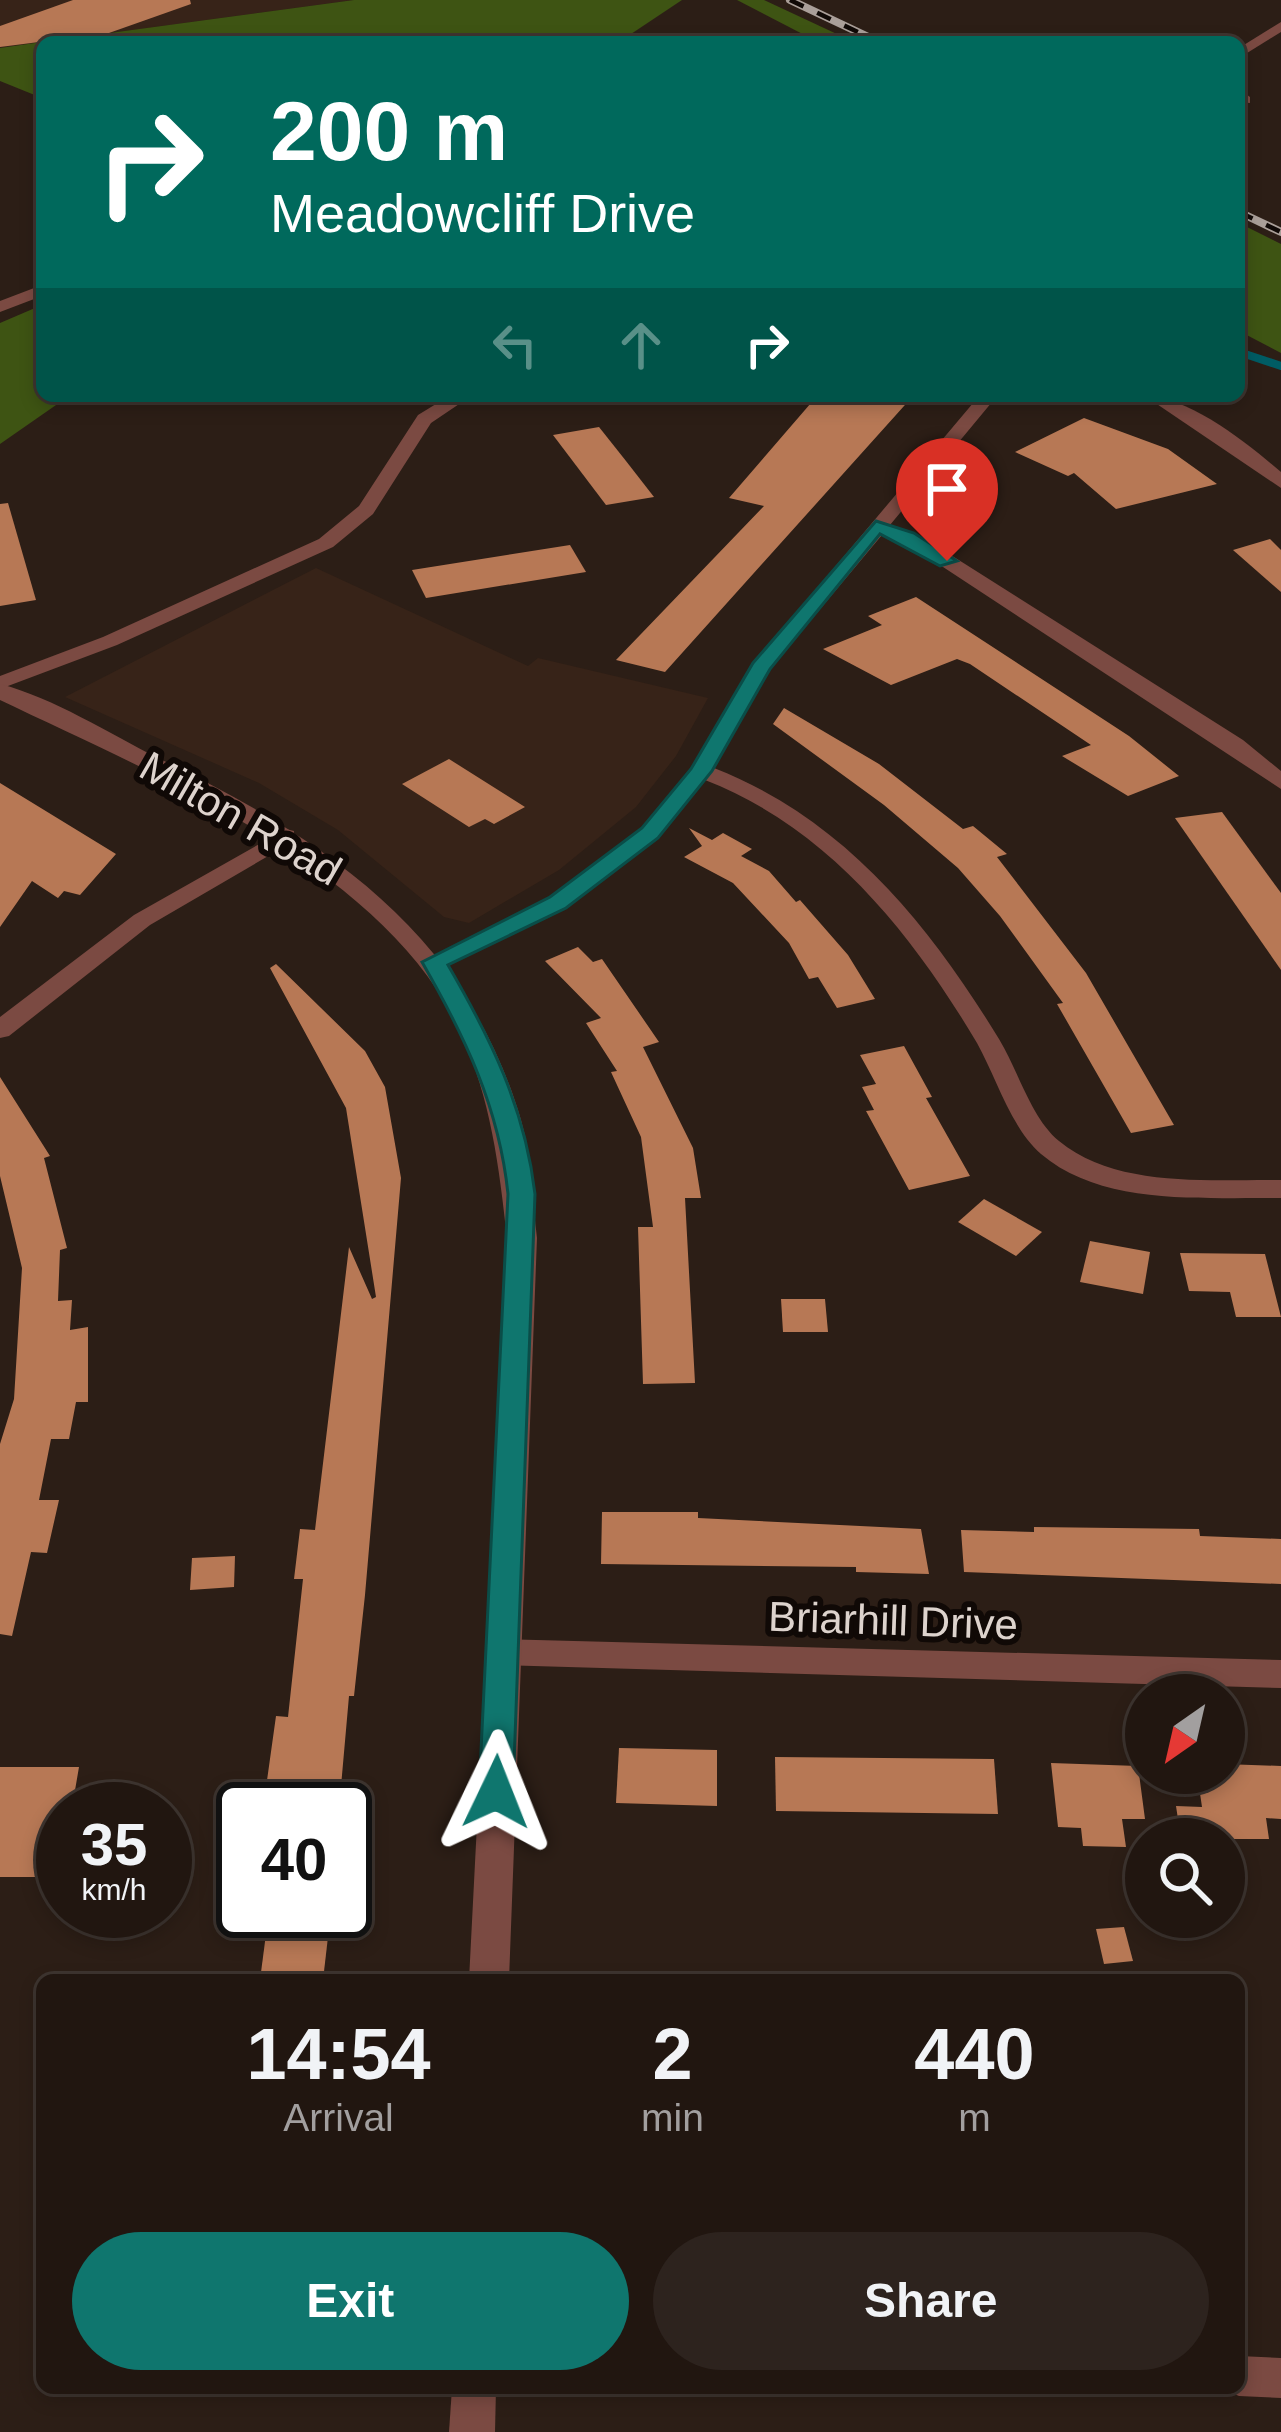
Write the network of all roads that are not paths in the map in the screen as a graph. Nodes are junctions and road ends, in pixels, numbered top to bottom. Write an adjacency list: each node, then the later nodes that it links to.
1 (1281, 26): 2 (street)
2 (1245, 50)
3 (36, 292): 4 (street)
4 (0, 307)
5 (452, 402): 10 (street)
6 (983, 402): 9 (street)
7 (1164, 402): 8 (street)
8 (1281, 482)
9 (876, 527): 11 (street); 12 (street)
10 (0, 687): 13 (street, Milton Road)
11 (701, 771): 14 (street); 16 (street)
12 (1281, 782)
13 (286, 836): 14 (street, Milton Road); 15 (street)
14 (434, 962): 17 (street, Milton Road)
15 (0, 1030)
16 (1281, 1189)
17 (502, 1652): 18 (street, Briarhill Drive); 19 (street, Milton Road)
18 (1281, 1674)
19 (489, 1974)
20 (1245, 2376): 21 (street)
21 (1281, 2378)
22 (474, 2394): 23 (street)
23 (472, 2432)

